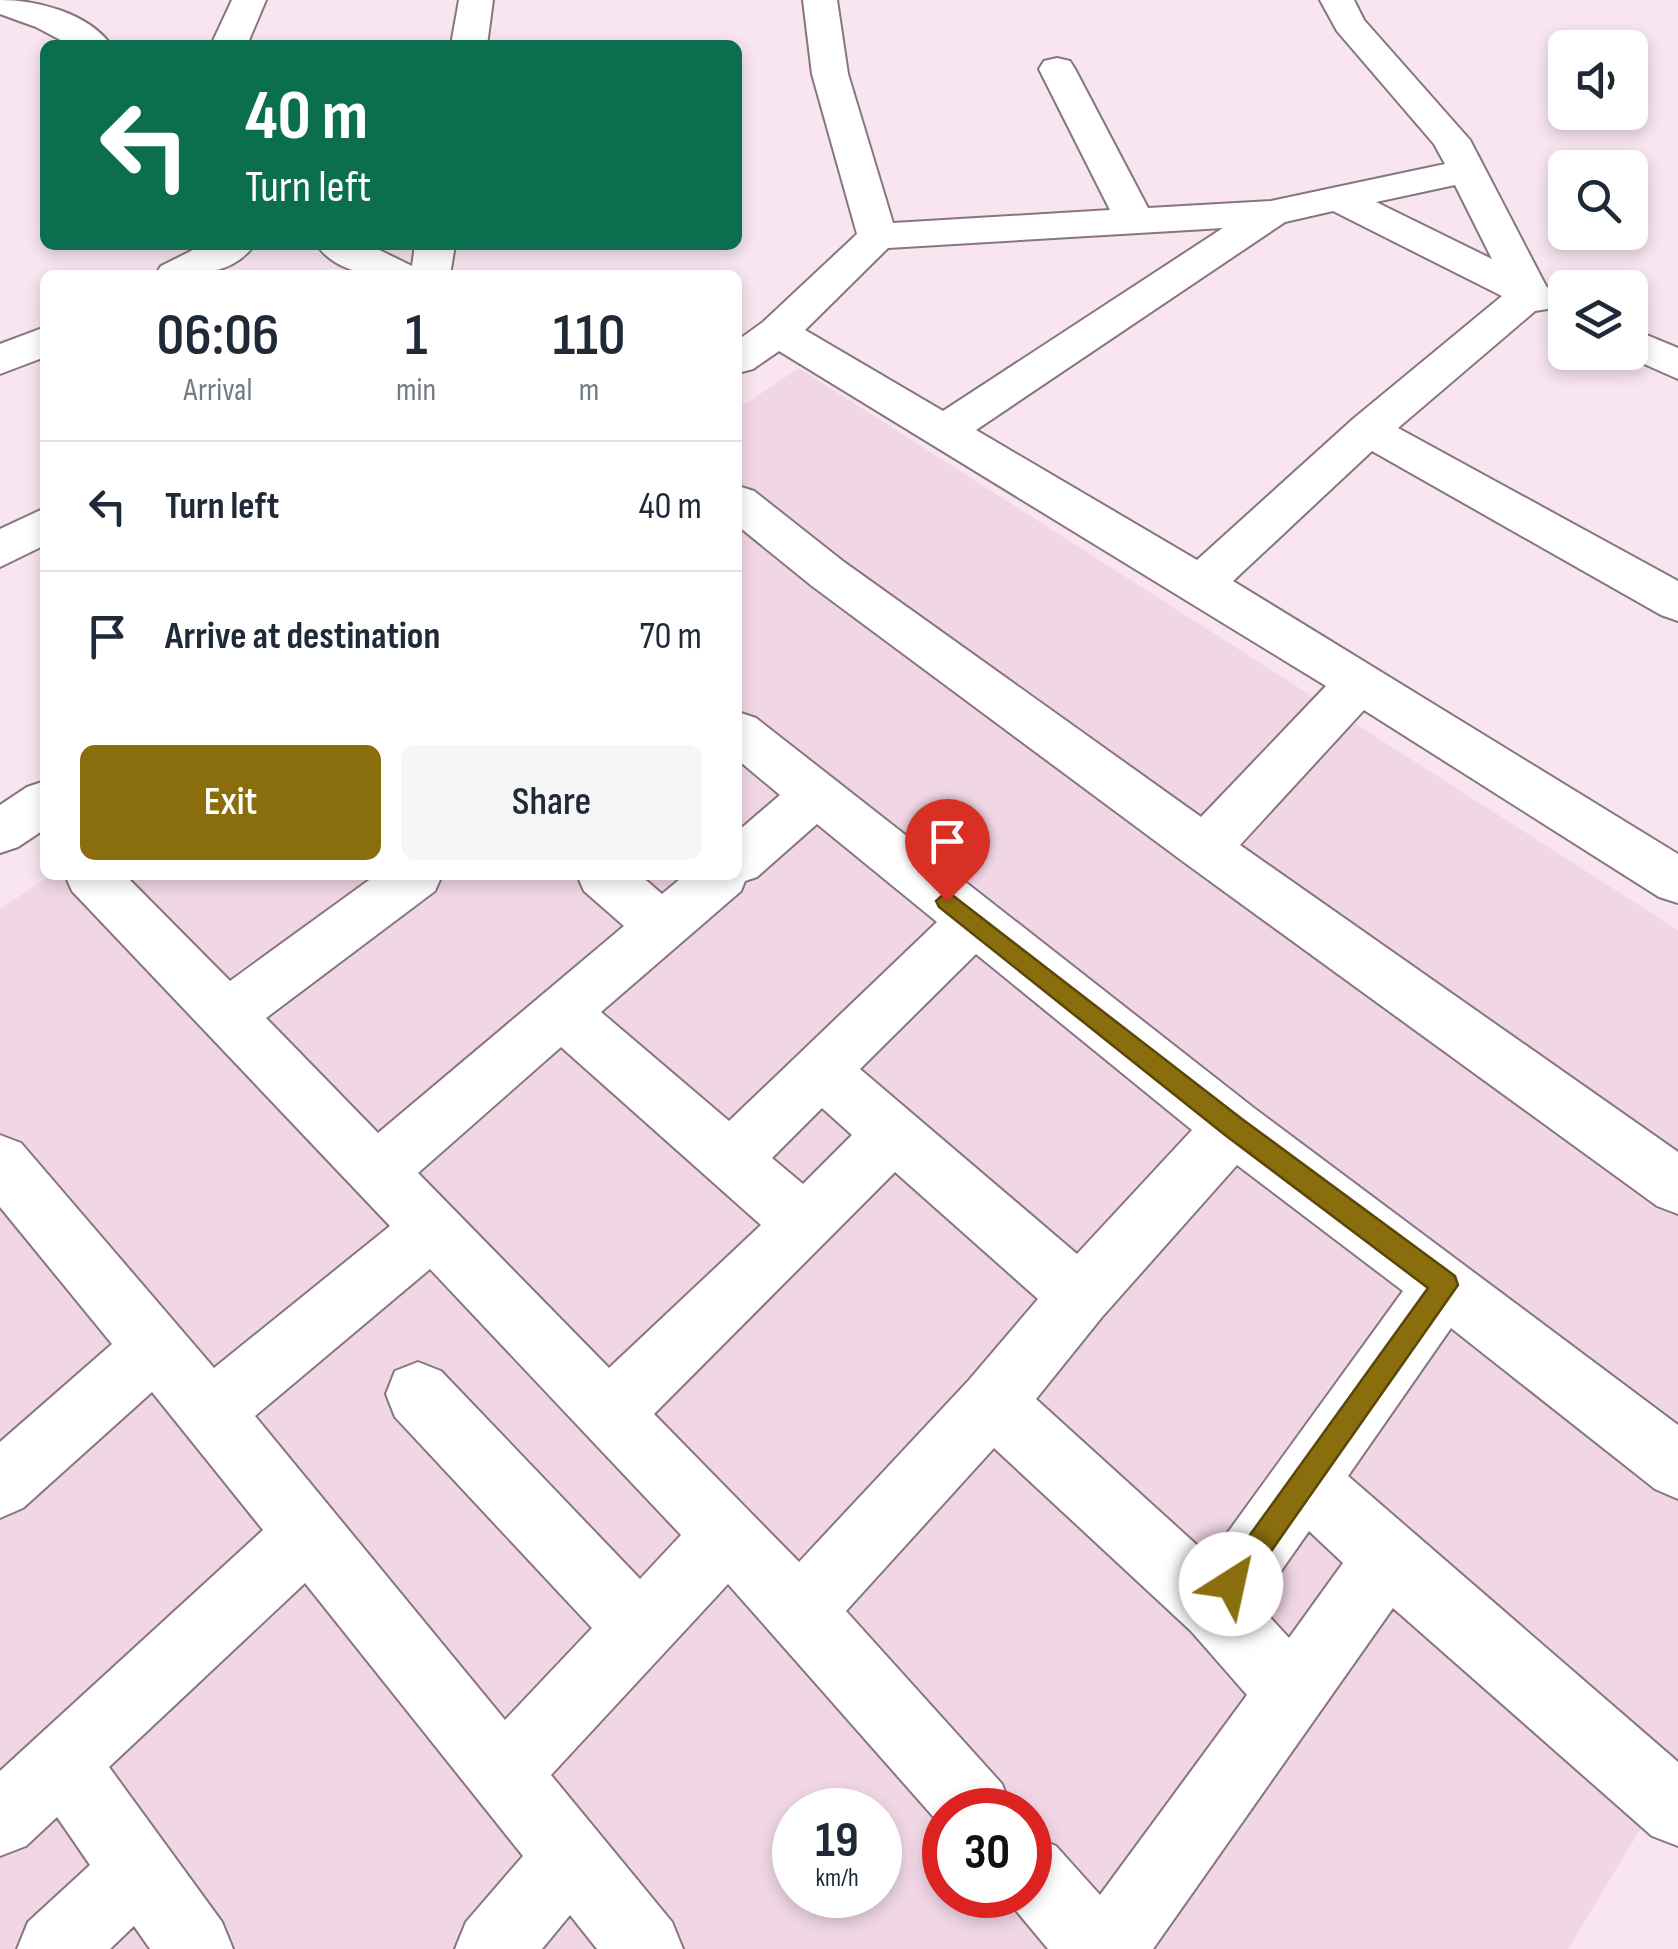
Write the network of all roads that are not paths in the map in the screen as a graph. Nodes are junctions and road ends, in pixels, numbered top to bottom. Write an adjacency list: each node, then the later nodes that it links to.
1 (249, 0): 7 (street)
2 (476, 0): 8 (street)
3 (820, 0): 14 (street)
4 (1337, 0): 10 (street)
5 (0, 3): 6 (street)
6 (87, 40)
7 (231, 40)
8 (470, 40)
9 (1057, 69): 13 (street)
10 (1467, 171): 11 (street); 19 (street)
11 (1340, 199): 12 (street); 19 (street)
12 (1272, 214): 13 (street); 27 (street)
13 (1134, 219): 14 (street)
14 (878, 236): 20 (street)
15 (224, 250): 17 (street)
16 (348, 250): 18 (street)
17 (185, 270)
18 (388, 270)
19 (1548, 303): 26 (street)
20 (778, 332): 23 (street); 27 (street)
21 (40, 344): 24 (street)
22 (1648, 350): 25 (street)
23 (742, 355)
24 (0, 360)
25 (1678, 364)
26 (1368, 430): 31 (street); 32 (street)
27 (944, 431): 31 (street)
28 (742, 505): 36 (street)
29 (40, 527): 30 (street)
30 (0, 550)
31 (1201, 584): 33 (street)
32 (1678, 604)
33 (1358, 684): 36 (street); 42 (street)
34 (742, 735): 35 (street)
35 (816, 794): 37 (street); 43 (street)
36 (1204, 848): 53 (street)
37 (742, 859)
38 (96, 880): 46 (street)
39 (405, 880): 46 (street)
40 (609, 880): 44 (street)
41 (716, 880): 44 (street)
42 (1678, 881)
43 (974, 922): 47 (street); 48 (street)
44 (662, 927): 45 (street)
45 (562, 1013): 50 (street); 52 (street)
46 (227, 1015): 52 (street)
47 (820, 1070): 49 (street); 50 (street)
48 (1233, 1127): 56 (street); 57 (street)
49 (894, 1133): 54 (street); 57 (street)
50 (730, 1159): 54 (street)
51 (0, 1162): 58 (street)
52 (378, 1170): 55 (street)
53 (1678, 1186)
54 (804, 1224): 62 (street)
55 (433, 1229): 61 (street); 62 (street)
56 (1446, 1285): 63 (street); 64 (street)
57 (1080, 1296): 60 (street)
58 (155, 1348): 61 (street); 65 (street)
59 (418, 1394): 71 (street)
60 (992, 1403): 69 (street); 70 (street)
61 (210, 1412): 66 (street)
62 (609, 1413): 67 (street)
63 (1678, 1466)
64 (1304, 1481): 68 (street); 69 (street)
65 (0, 1485)
66 (308, 1534): 73 (street); 74 (street)
67 (727, 1536): 70 (street); 71 (street)
68 (1387, 1558): 72 (street); 76 (street)
69 (1215, 1608): 72 (street)
70 (800, 1611): 75 (street)
71 (640, 1628): 74 (street)
72 (1292, 1693): 86 (street)
73 (62, 1764): 77 (street); 79 (street)
74 (502, 1775): 78 (street)
75 (957, 1788)
76 (1678, 1810)
77 (0, 1820)
78 (569, 1858): 83 (street); 84 (street)
79 (139, 1870): 81 (street); 82 (street)
80 (1052, 1897): 85 (street)
81 (55, 1949)
82 (195, 1949)
83 (494, 1949)
84 (645, 1949)
85 (1098, 1949)
86 (1106, 1949)

